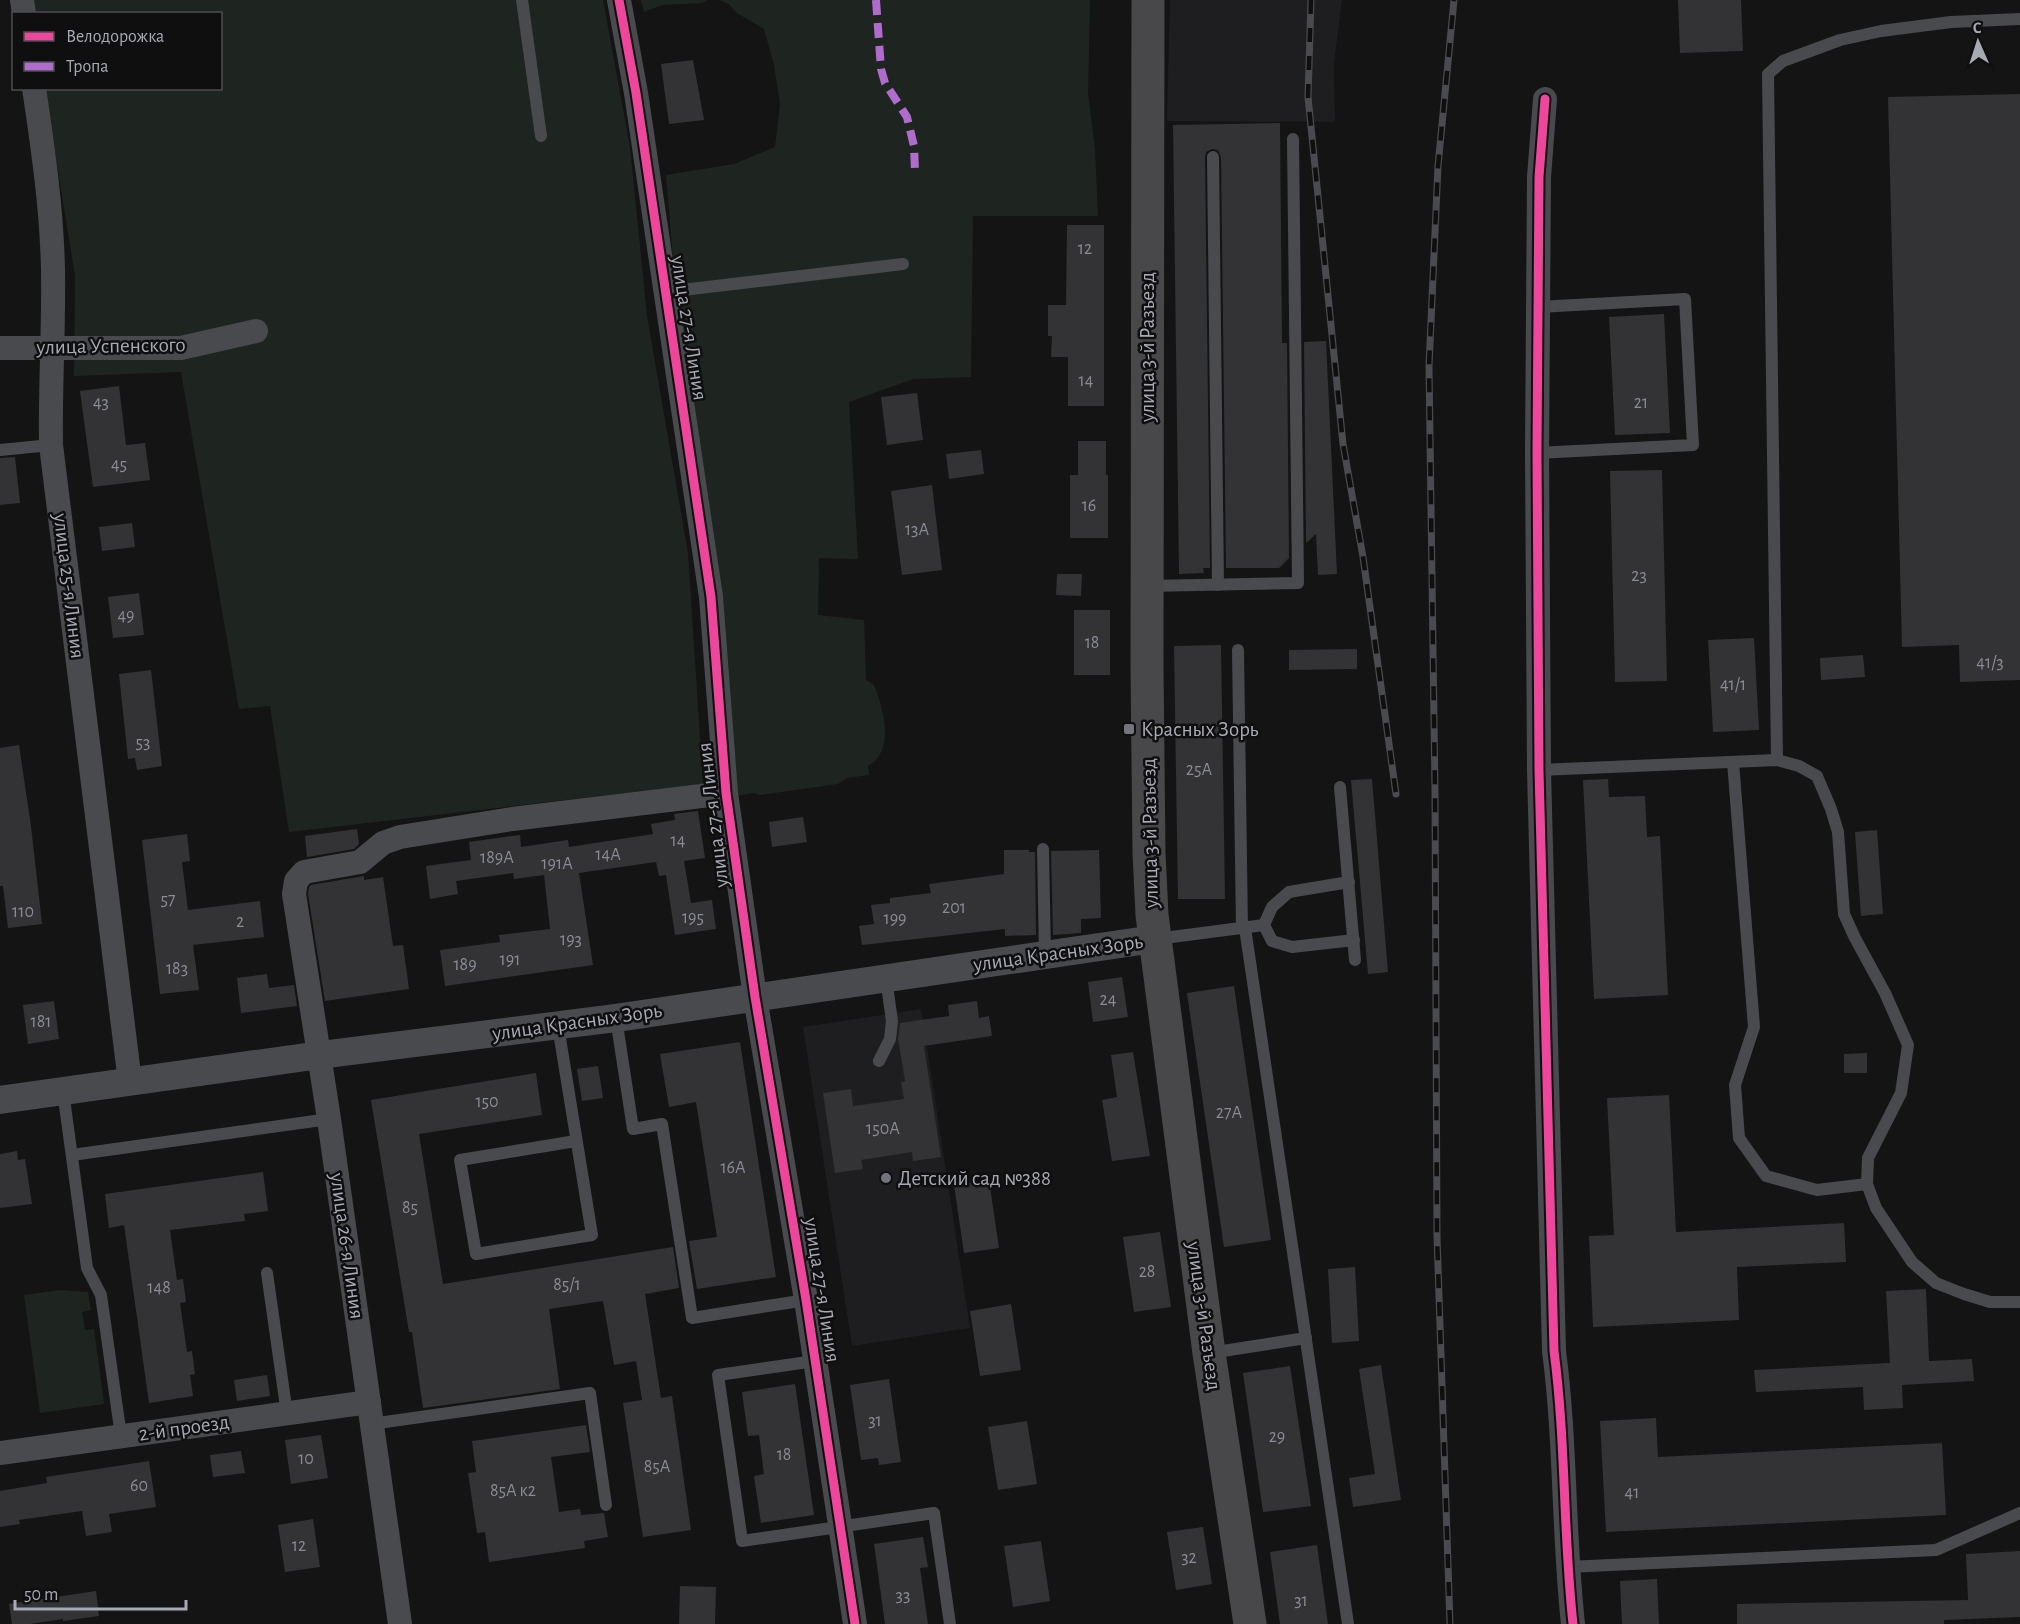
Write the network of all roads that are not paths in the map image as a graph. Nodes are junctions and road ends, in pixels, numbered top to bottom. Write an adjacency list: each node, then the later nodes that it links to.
1 (522, 0): 7 (lane)
2 (619, 0): 11 (street, улица 27-я Линия)
3 (1148, 0): 20 (main road, улица 3-й Разъезд)
4 (2020, 19): 22 (lane)
5 (34, 90): 14 (street, улица 25-я Линия)
6 (1545, 99): 12 (street)
7 (541, 136)
8 (1293, 139): 19 (lane)
9 (1213, 157): 19 (lane)
10 (903, 264): 11 (lane)
11 (665, 292): 26 (street, улица 27-я Линия)
12 (1538, 307): 18 (street); 18 (lane)
13 (256, 331): 14 (street, улица Успенского)
14 (51, 347): 15 (street, улица Успенского); 16 (street, улица 25-я Линия)
15 (0, 348)
16 (51, 445): 17 (lane); 41 (street, улица 25-я Линия)
17 (0, 450)
18 (1537, 453): 24 (street)
19 (1218, 585): 20 (lane)
20 (1147, 586): 31 (main road, улица 3-й Разъезд)
21 (1238, 650): 30 (lane)
22 (1777, 760): 23 (lane); 47 (lane)
23 (1733, 762): 24 (lane); 47 (lane)
24 (1539, 770): 61 (street)
25 (1340, 787): 28 (lane)
26 (726, 792): 36 (street, улица 27-я Линия); 39 (street, улица 26-я Линия)
27 (1043, 849): 33 (lane)
28 (1349, 882): 29 (lane); 32 (lane)
29 (1264, 925): 30 (lane); 32 (lane)
30 (1244, 928): 31 (lane); 51 (lane)
31 (1154, 939): 33 (street, улица Красных Зорь); 52 (main road, улица 3-й Разъезд)
32 (1354, 940): 34 (lane)
33 (1045, 955): 35 (street, улица Красных Зорь)
34 (1355, 960)
35 (886, 978): 36 (street, улица Красных Зорь); 40 (lane)
36 (754, 997): 37 (street, улица Красных Зорь); 49 (street, улица 27-я Линия)
37 (616, 1017): 38 (street, улица Красных Зорь); 49 (lane)
38 (558, 1026): 39 (street, улица Красных Зорь); 45 (lane)
39 (320, 1055): 41 (street, улица Красных Зорь); 44 (street, улица 26-я Линия)
40 (879, 1061)
41 (130, 1082): 42 (street, улица Красных Зорь)
42 (63, 1091): 43 (street, улица Красных Зорь); 46 (lane)
43 (0, 1100)
44 (329, 1119): 46 (lane); 54 (street, улица 26-я Линия)
45 (576, 1141): 45 (lane)
46 (72, 1155): 56 (lane)
47 (1867, 1184): 50 (lane)
48 (267, 1273): 55 (lane)
49 (806, 1300): 53 (street, улица 27-я Линия)
50 (2020, 1302)
51 (1306, 1338): 52 (lane); 66 (lane)
52 (1209, 1353): 65 (main road, улица 3-й Разъезд)
53 (815, 1361): 60 (street, улица 27-я Линия); 60 (lane)
54 (370, 1413): 55 (street, 2-й проезд); 58 (lane); 62 (street, улица 26-я Линия)
55 (287, 1414): 56 (street, 2-й проезд)
56 (121, 1437): 57 (street, 2-й проезд)
57 (0, 1453)
58 (606, 1505)
59 (2020, 1513): 61 (lane)
60 (840, 1527): 63 (street, улица 27-я Линия); 64 (lane)
61 (1567, 1567): 67 (street)
62 (400, 1624)
63 (855, 1624)
64 (950, 1624)
65 (1250, 1624)
66 (1348, 1624)
67 (1573, 1624)

